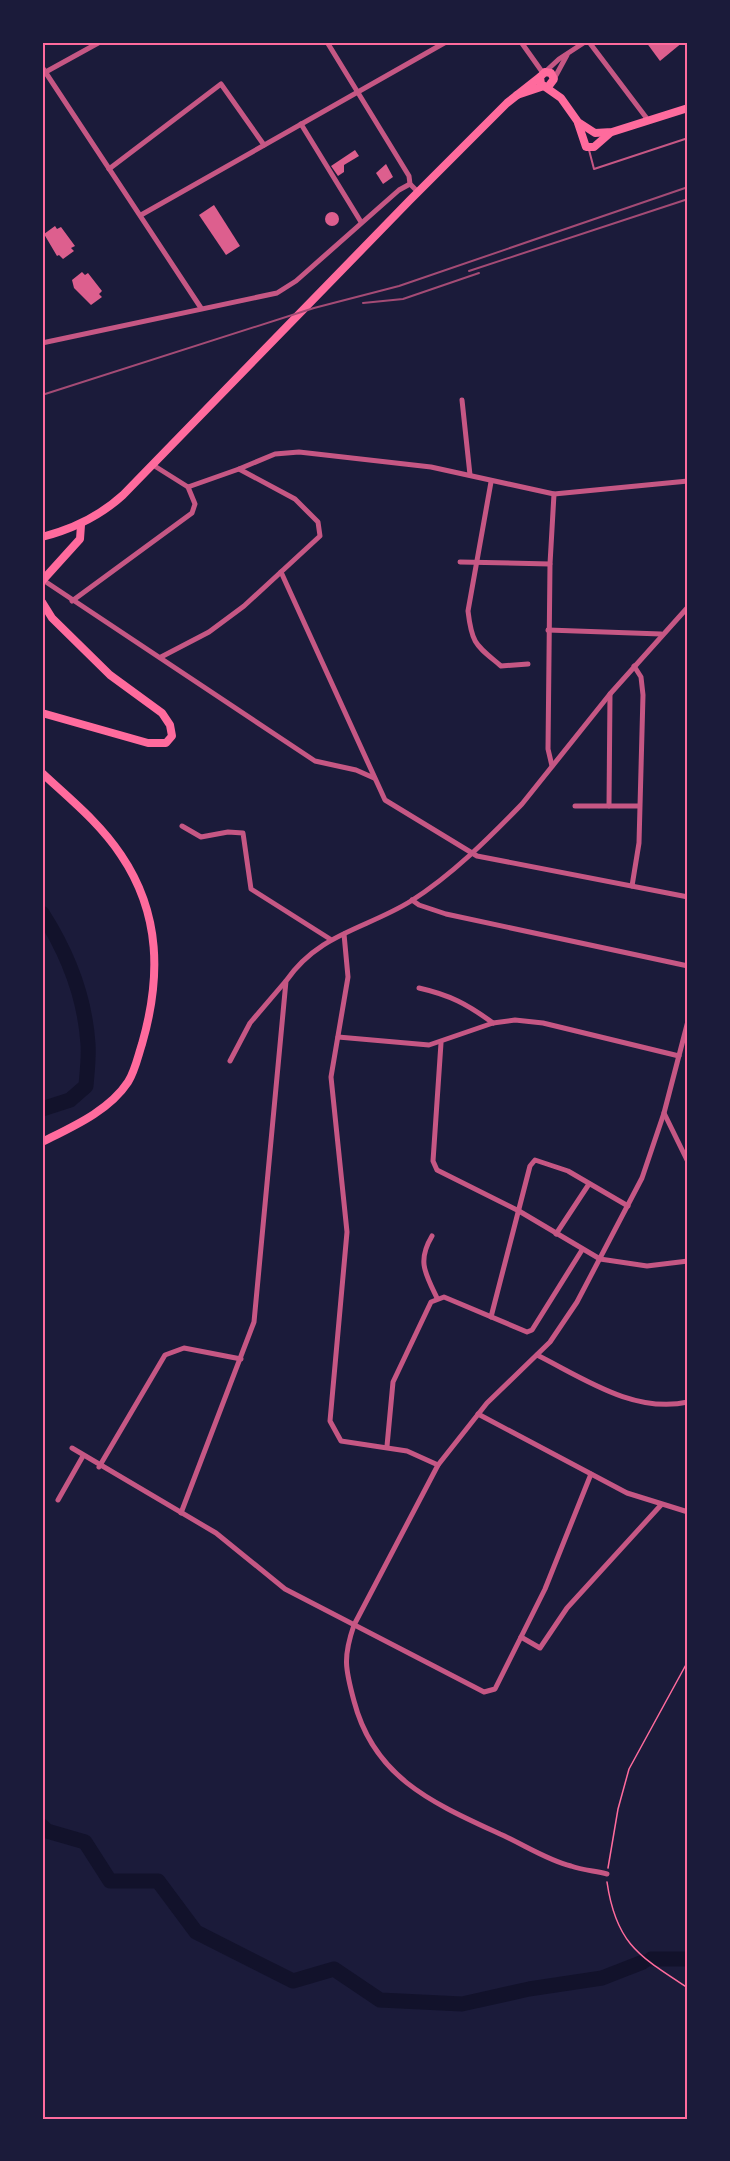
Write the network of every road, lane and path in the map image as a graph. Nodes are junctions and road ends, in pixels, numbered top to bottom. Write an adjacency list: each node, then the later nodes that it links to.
1 (100, 42): 7 (street)
2 (327, 42): 10 (street)
3 (446, 42): 10 (street)
4 (521, 42): 8 (street)
5 (587, 42): 6 (street); 13 (street)
6 (568, 54): 8 (street); 9 (street)
7 (43, 71): 19 (street)
8 (543, 74): 9 (main road); 9 (main road); 11 (main road)
9 (550, 83): 11 (main road); 15 (main road)
10 (358, 92): 14 (street); 20 (street)
11 (517, 95): 21 (main road)
12 (688, 108): 13 (main road)
13 (648, 120): 15 (main road)
14 (301, 124): 17 (street); 23 (street)
15 (592, 136): 18 (main road)
16 (688, 138): 18 (lane)
17 (264, 145): 19 (street); 22 (street)
18 (589, 148)
19 (109, 169): 22 (street)
20 (410, 184): 21 (street); 23 (street)
21 (418, 192): 27 (main road)
22 (141, 215): 24 (street)
23 (361, 222): 24 (street)
24 (201, 308): 25 (street)
25 (42, 343)
26 (462, 400): 29 (street)
27 (153, 465): 32 (street); 34 (main road)
28 (239, 469): 29 (street); 32 (street); 39 (street)
29 (470, 475): 31 (street)
30 (688, 481): 33 (street)
31 (491, 482): 33 (street); 37 (street)
32 (188, 488): 41 (street)
33 (554, 494): 38 (street)
34 (81, 525): 35 (main road); 40 (main road)
35 (42, 537)
36 (460, 562): 37 (street)
37 (477, 562): 38 (street); 47 (street)
38 (550, 564): 44 (street)
39 (281, 572): 46 (street); 53 (street)
40 (42, 580): 41 (street)
41 (72, 601): 46 (street)
42 (42, 602): 50 (main road)
43 (688, 607): 45 (street)
44 (548, 630): 45 (street); 51 (street)
45 (661, 634): 48 (street)
46 (161, 657): 53 (street)
47 (528, 664)
48 (634, 666): 49 (street); 56 (street)
49 (610, 694): 51 (street); 55 (street)
50 (42, 713)
51 (552, 766): 58 (street)
52 (42, 773): 74 (main road)
53 (374, 778): 58 (street)
54 (575, 806): 55 (street)
55 (609, 806): 56 (street)
56 (639, 806): 59 (street)
57 (182, 826): 63 (street)
58 (470, 853): 59 (street); 61 (street)
59 (632, 886): 60 (street)
60 (688, 897)
61 (412, 900): 62 (street); 64 (street)
62 (344, 934): 63 (street); 69 (street)
63 (330, 939): 65 (street)
64 (688, 966)
65 (286, 981): 72 (street); 87 (street)
66 (419, 988): 68 (street)
67 (688, 1021): 71 (street)
68 (493, 1023): 70 (street); 71 (street)
69 (338, 1037): 70 (street); 90 (street)
70 (441, 1043): 78 (street)
71 (679, 1056): 73 (street)
72 (230, 1060)
73 (664, 1113): 75 (street); 77 (street)
74 (42, 1142)
75 (688, 1162)
76 (589, 1184): 77 (street); 78 (street); 79 (street)
77 (628, 1206): 82 (street)
78 (519, 1211): 79 (street); 85 (street)
79 (556, 1234): 81 (street)
80 (432, 1236): 84 (street)
81 (582, 1250): 82 (street); 85 (street)
82 (600, 1260): 83 (street); 86 (street)
83 (688, 1261)
84 (437, 1298): 85 (street); 90 (street)
85 (491, 1317)
86 (537, 1355): 88 (street); 89 (street)
87 (241, 1359): 94 (street); 99 (street)
88 (688, 1402)
89 (478, 1414): 93 (street); 95 (street)
90 (387, 1446): 93 (street)
91 (72, 1448): 92 (street)
92 (83, 1456): 94 (street); 96 (street)
93 (438, 1466): 100 (street)
94 (99, 1467): 99 (street)
95 (591, 1474): 97 (street); 101 (street)
96 (58, 1500)
97 (662, 1505): 98 (street); 101 (street)
98 (688, 1512)
99 (182, 1513): 100 (street)
100 (354, 1625): 101 (street); 103 (street)
101 (521, 1637)
102 (688, 1661): 103 (path)
103 (607, 1874): 104 (path)
104 (688, 1988)

